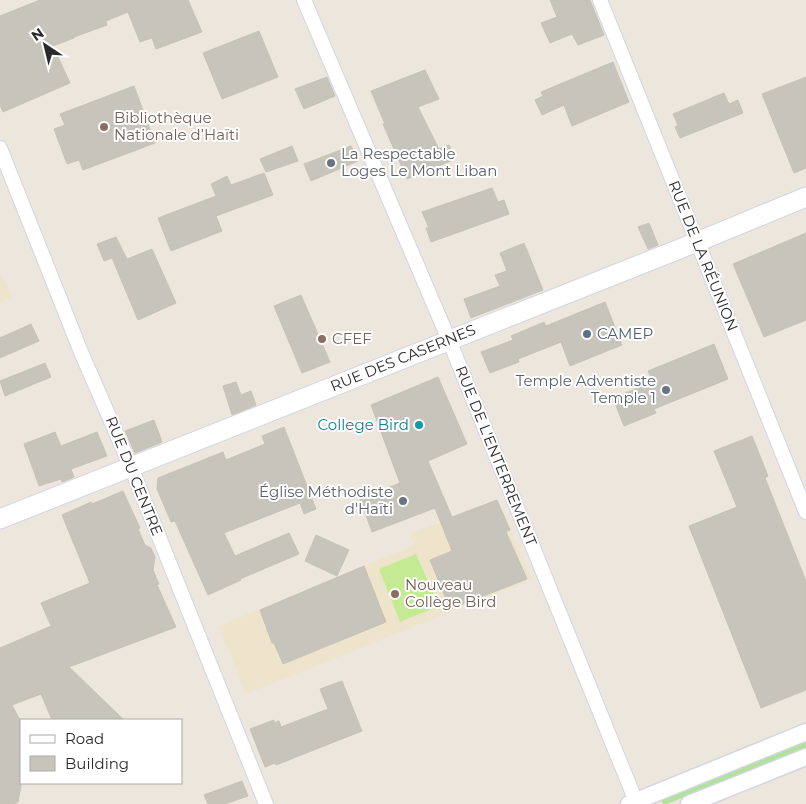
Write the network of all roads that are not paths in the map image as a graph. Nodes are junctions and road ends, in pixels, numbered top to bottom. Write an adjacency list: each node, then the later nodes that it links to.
1 (304, 0): 6 (street, RUE DE L'ENTERREMENT)
2 (600, 0): 5 (street, RUE DE LA RÉUNION)
3 (0, 148): 7 (street, RUE DU CENTRE)
4 (806, 197): 5 (main road, RUE DES CASERNES)
5 (697, 242): 6 (main road, RUE DES CASERNES); 8 (street, RUE DE LA RÉUNION)
6 (449, 340): 7 (main road, RUE DES CASERNES); 12 (street, RUE DE L'ENTERREMENT)
7 (131, 467): 9 (main road, RUE DES CASERNES); 13 (street, RUE DU CENTRE)
8 (806, 512)
9 (0, 520)
10 (806, 732): 12 (street)
11 (806, 757): 14 (street)
12 (636, 803)
13 (266, 804)
14 (689, 804)

